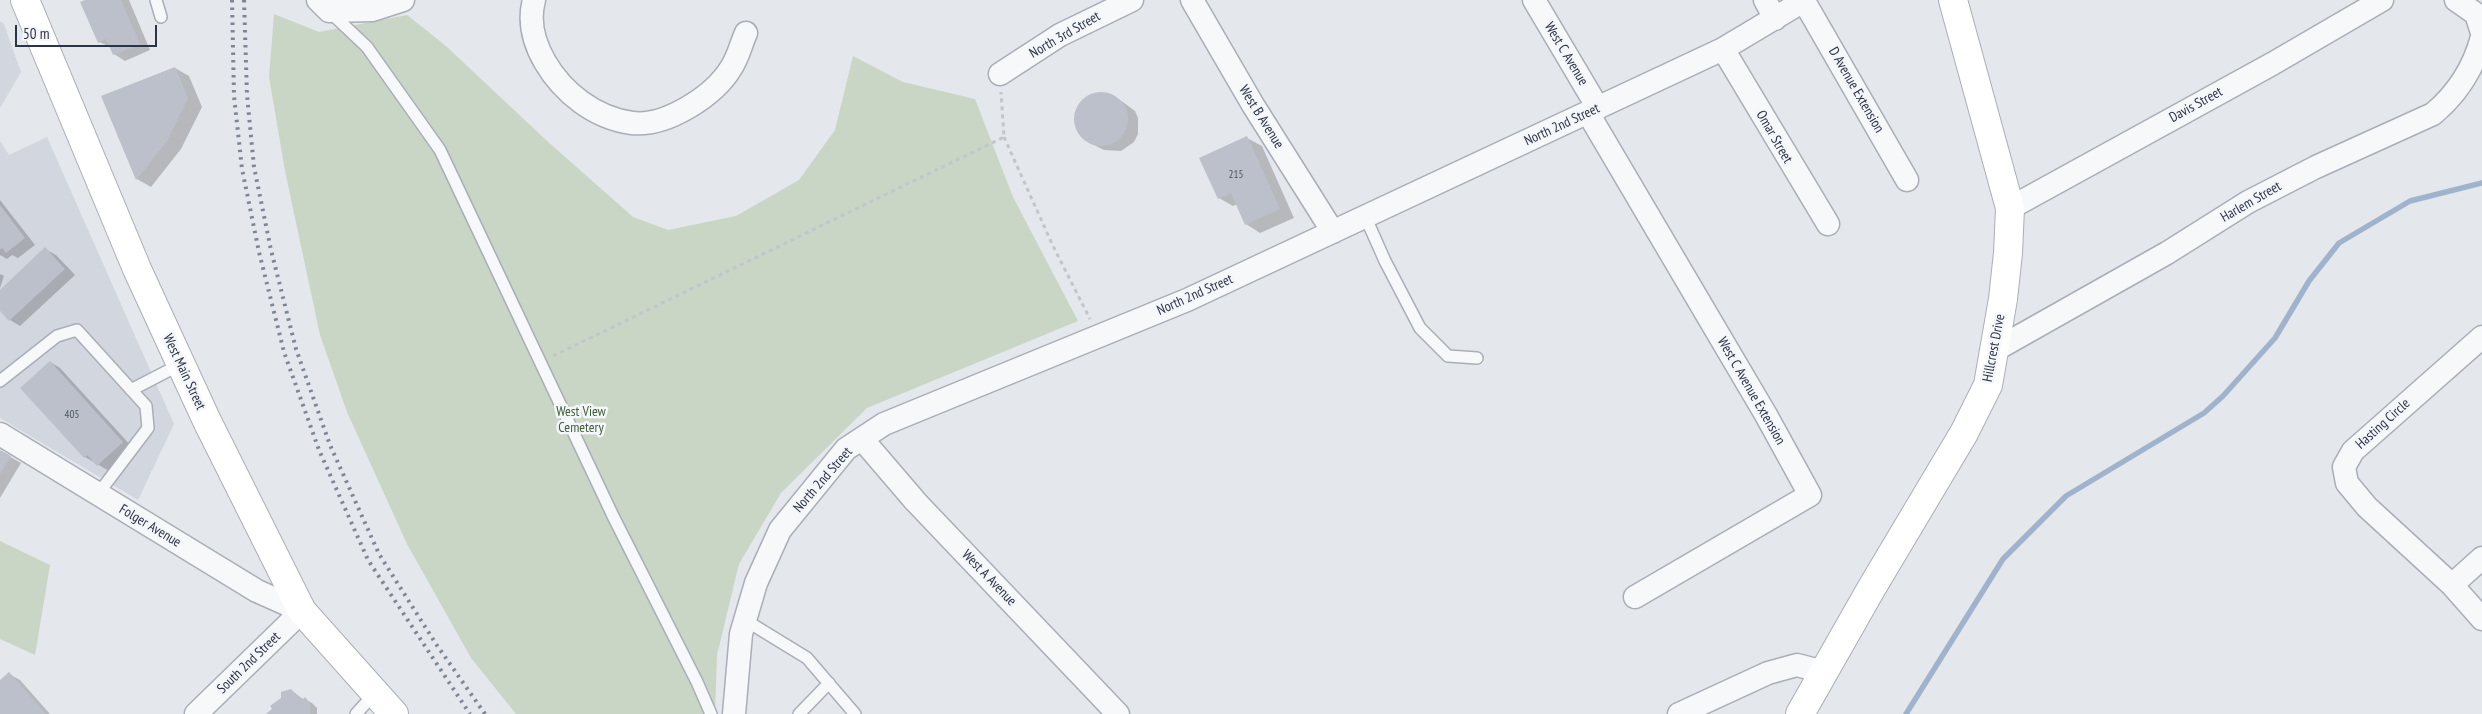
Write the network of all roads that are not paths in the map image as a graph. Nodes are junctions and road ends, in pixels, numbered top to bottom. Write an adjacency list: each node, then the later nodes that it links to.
1 (25, 0): 29 (main road, West Main Street)
2 (156, 0): 14 (lane)
3 (403, 0): 12 (street)
4 (534, 0): 15 (street)
5 (1132, 0): 19 (street, North 3rd Street)
6 (1192, 0): 25 (street, West B Avenue)
7 (1534, 0): 20 (street, West C Avenue)
8 (1804, 0): 13 (street, North 2nd Street); 21 (street, D Avenue Extension)
9 (1954, 0): 22 (main road, Hillcrest Drive)
10 (2382, 0): 22 (street, Davis Street)
11 (2456, 0): 16 (street)
12 (323, 6): 48 (lane)
13 (1770, 9): 18 (street, North 2nd Street)
14 (161, 18)
15 (746, 33)
16 (2482, 33)
17 (2482, 37): 27 (street, Harlem Street)
18 (1723, 49): 20 (street, North 2nd Street); 24 (street, Omar Street)
19 (1000, 74)
20 (1593, 111): 23 (street, North 2nd Street); 37 (street, West C Avenue Extension)
21 (1907, 180)
22 (2010, 208): 27 (main road, Hillcrest Drive)
23 (1366, 216): 25 (street, North 2nd Street); 28 (lane)
24 (1828, 224)
25 (1333, 232): 33 (street, North 2nd Street)
26 (2482, 337): 36 (street, Hasting Circle)
27 (1995, 350): 41 (main road, Hillcrest Drive)
28 (1476, 358)
29 (181, 364): 31 (lane); 38 (main road, West Main Street)
30 (0, 381): 31 (lane)
31 (131, 390): 34 (lane)
32 (0, 434): 34 (street, Folger Avenue)
33 (862, 439): 40 (street, North 2nd Street); 51 (street, West A Avenue)
34 (98, 494): 38 (street, Folger Avenue)
35 (2482, 558): 36 (street)
36 (2452, 585): 39 (street, Hasting Circle)
37 (1635, 597)
38 (302, 612): 43 (main road, West Main Street); 45 (street, South 2nd Street)
39 (2482, 619)
40 (745, 620): 42 (lane); 49 (street, North 2nd Street)
41 (1824, 672): 52 (street); 53 (main road, Hillcrest Drive)
42 (828, 683): 44 (lane); 50 (lane)
43 (375, 693): 46 (lane); 47 (main road, West Main Street)
44 (804, 712)
45 (196, 714)
46 (356, 714)
47 (394, 714)
48 (711, 714)
49 (734, 714)
50 (855, 714)
51 (1118, 714)
52 (1679, 714)
53 (1800, 714)

